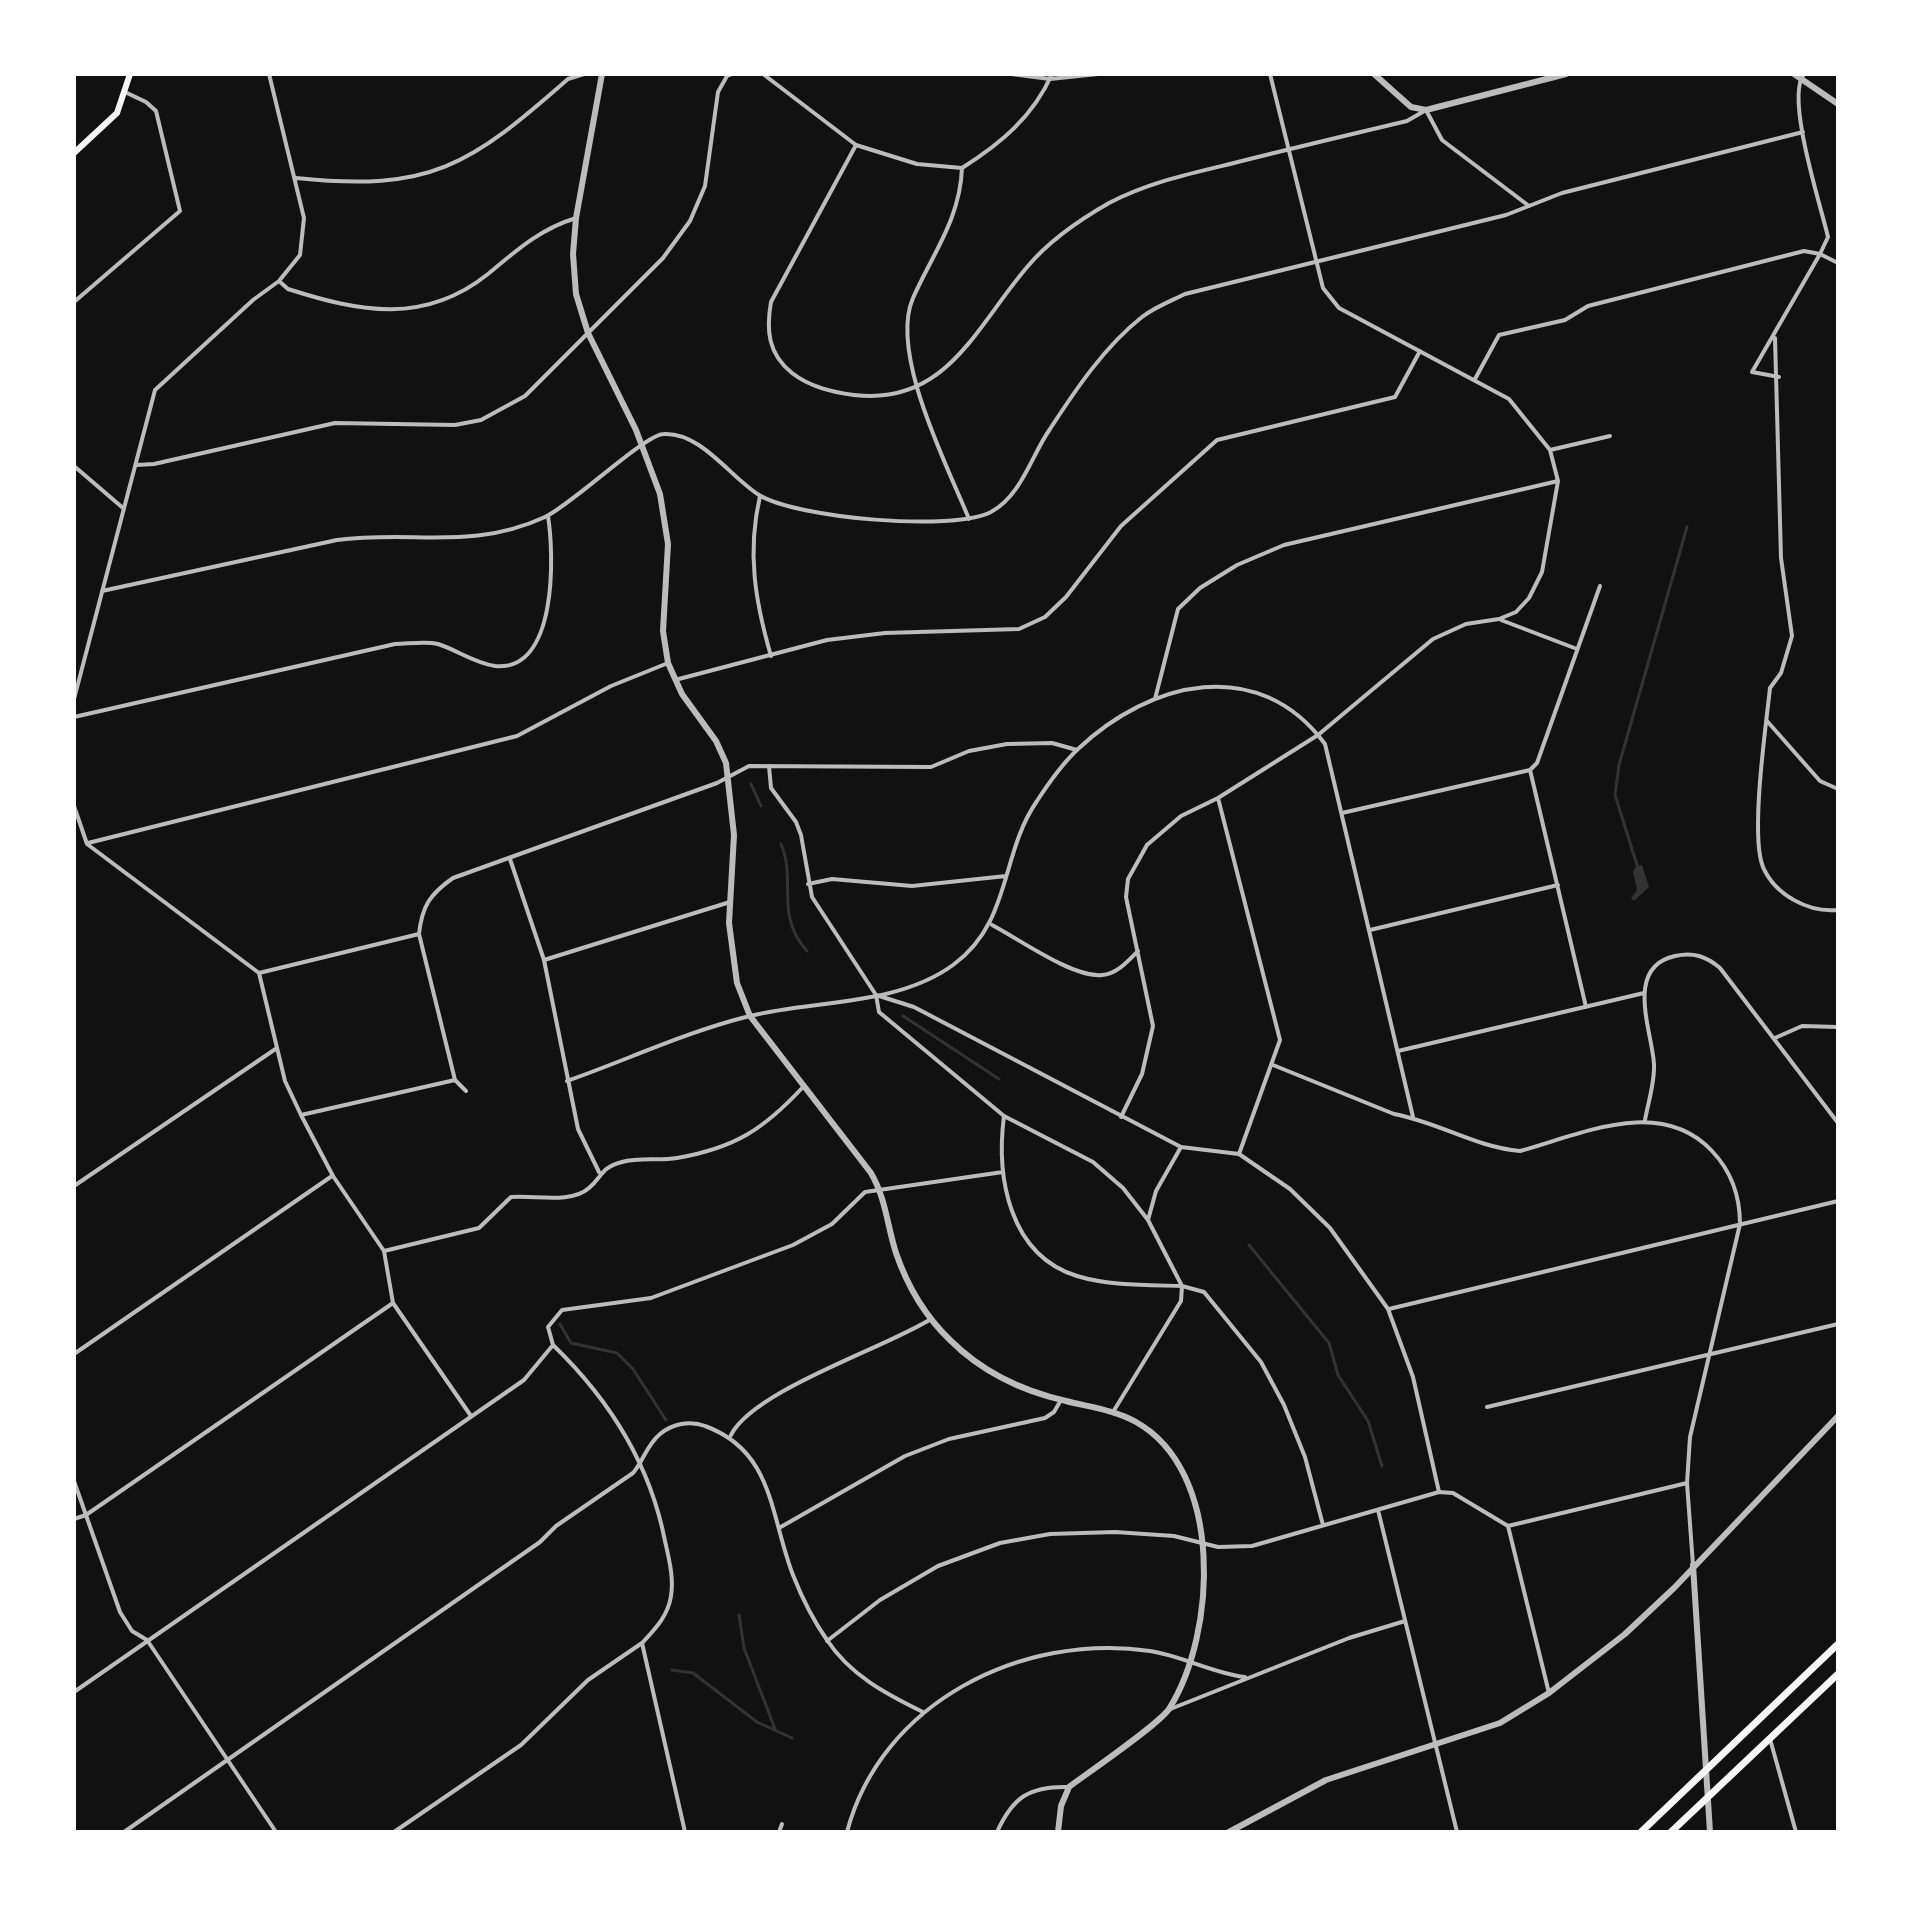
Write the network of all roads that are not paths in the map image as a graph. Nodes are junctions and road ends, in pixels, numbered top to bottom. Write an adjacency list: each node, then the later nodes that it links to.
1 (130, 74): 14 (main road)
2 (269, 74): 22 (street)
3 (584, 74): 22 (street)
4 (602, 74): 24 (street)
5 (732, 74): 30 (street)
6 (763, 74): 18 (street)
7 (1011, 74): 12 (street)
8 (1098, 74): 12 (street)
9 (1270, 74): 19 (street)
10 (1374, 74): 16 (street)
11 (1566, 74): 16 (street)
12 (1051, 76): 21 (street)
13 (1800, 76): 15 (street); 17 (street)
14 (127, 93): 20 (main road); 29 (street)
15 (1838, 104)
16 (1426, 110): 19 (street); 23 (street)
17 (1803, 132): 23 (street); 25 (street)
18 (856, 145): 21 (street); 35 (street)
19 (1289, 149): 26 (street); 35 (street)
20 (74, 153)
21 (962, 168): 35 (street)
22 (295, 177): 28 (street)
23 (1529, 207): 26 (street)
24 (576, 218): 28 (street); 30 (street)
25 (1820, 254): 27 (street); 31 (street); 34 (street)
26 (1316, 262): 32 (street); 45 (street)
27 (1838, 263)
28 (279, 281): 39 (street)
29 (74, 302)
30 (588, 333): 37 (street); 39 (street)
31 (1775, 338): 33 (street); 33 (street)
32 (1420, 351): 34 (street); 50 (street)
33 (1779, 377): 56 (street)
34 (1475, 379): 38 (street)
35 (916, 390): 45 (street)
36 (1610, 436): 38 (street)
37 (642, 445): 42 (street); 44 (street); 51 (street)
38 (1550, 450): 41 (street)
39 (136, 465): 43 (street)
40 (74, 466): 43 (street)
41 (1558, 481): 48 (street); 54 (street)
42 (760, 496): 45 (street); 50 (street)
43 (123, 508): 47 (street)
44 (548, 516): 47 (street); 55 (street)
45 (969, 519)
46 (1600, 586): 49 (street)
47 (102, 591): 53 (street)
48 (1499, 619): 49 (street); 57 (street)
49 (1577, 649): 60 (street)
50 (771, 656): 52 (street)
51 (668, 663): 52 (street); 66 (street)
52 (675, 680): 61 (street)
53 (74, 699)
54 (1155, 699): 57 (street); 58 (street)
55 (74, 717)
56 (1767, 721): 62 (street); 72 (street)
57 (1318, 735): 63 (street); 65 (street)
58 (1077, 750): 59 (street); 68 (street)
59 (769, 766): 61 (street); 69 (street)
60 (1530, 770): 65 (street); 70 (street)
61 (728, 776): 67 (street); 71 (street)
62 (1838, 789)
63 (1218, 798): 76 (street); 87 (street)
64 (74, 806): 66 (street)
65 (1342, 813): 74 (street)
66 (87, 844): 78 (street)
67 (510, 859): 75 (street); 77 (street)
68 (1006, 876): 69 (street); 73 (street)
69 (808, 884): 80 (street)
70 (1558, 885): 74 (street); 81 (street)
71 (730, 902): 77 (street); 82 (street)
72 (1838, 910)
73 (992, 925): 76 (street); 80 (street)
74 (1370, 930): 86 (street)
75 (419, 934): 78 (street); 88 (street)
76 (1138, 951): 94 (street)
77 (544, 960): 89 (street)
78 (259, 973): 85 (street)
79 (1644, 993): 81 (street); 84 (street); 96 (street)
80 (876, 995): 82 (street); 93 (street); 94 (street)
81 (1586, 1007): 86 (street)
82 (750, 1016): 89 (street); 90 (street)
83 (1838, 1027): 84 (street)
84 (1774, 1038): 97 (street)
85 (277, 1048): 92 (street); 103 (street)
86 (1398, 1051): 95 (street)
87 (1273, 1065): 95 (street); 99 (street)
88 (455, 1080): 91 (street); 92 (street)
89 (567, 1081): 100 (street)
90 (805, 1086): 100 (street); 104 (street)
91 (466, 1091)
92 (301, 1115): 102 (street)
93 (1004, 1116): 101 (street); 106 (street)
94 (1121, 1117): 98 (street)
95 (1413, 1117): 96 (street)
96 (1645, 1120): 107 (street)
97 (1838, 1123)
98 (1181, 1147): 99 (street); 106 (street)
99 (1239, 1154): 111 (street)
100 (599, 1172): 108 (street)
101 (1003, 1172): 104 (street); 109 (street)
102 (333, 1176): 108 (street); 115 (street)
103 (74, 1186)
104 (881, 1190): 112 (street); 114 (street)
105 (1838, 1201): 107 (street)
106 (1148, 1220): 109 (street)
107 (1740, 1224): 111 (street); 116 (street)
108 (384, 1251): 110 (street)
109 (1182, 1286): 119 (street); 130 (street)
110 (393, 1303): 120 (street); 128 (street)
111 (1388, 1309): 126 (street)
112 (931, 1319): 117 (street); 122 (street)
113 (1838, 1324): 116 (street)
114 (553, 1345): 120 (street); 123 (street)
115 (74, 1354)
116 (1712, 1354): 118 (street); 125 (street)
117 (1061, 1400): 119 (street); 132 (street)
118 (1487, 1407)
119 (1113, 1412): 133 (street)
120 (471, 1416): 136 (street)
121 (1838, 1416): 134 (street)
122 (731, 1435): 123 (street); 132 (street)
123 (642, 1463): 138 (street); 149 (street)
124 (74, 1481): 128 (street)
125 (1687, 1483): 131 (street); 134 (street)
126 (1439, 1492): 127 (street); 131 (street)
127 (1378, 1510): 130 (street); 135 (street)
128 (86, 1515): 129 (street); 136 (street)
129 (74, 1519)
130 (1323, 1525): 133 (street)
131 (1508, 1526): 144 (street)
132 (779, 1528): 137 (street)
133 (1203, 1544): 137 (street); 140 (street)
134 (1693, 1565): 144 (street); 150 (street)
135 (1405, 1621): 142 (street); 148 (street)
136 (147, 1640): 143 (street); 149 (street)
137 (827, 1641): 146 (street)
138 (642, 1643): 156 (street); 157 (street)
139 (1838, 1644): 150 (main road)
140 (1189, 1660): 142 (street); 145 (street); 146 (street)
141 (1838, 1674): 147 (main road)
142 (1245, 1677): 145 (street)
143 (74, 1692)
144 (1549, 1693): 148 (street)
145 (1168, 1710): 151 (street)
146 (923, 1712): 159 (street)
147 (1770, 1739): 152 (main road); 167 (street)
148 (1435, 1746): 162 (street); 163 (street)
149 (226, 1761): 154 (street); 155 (street)
150 (1706, 1772): 152 (street); 164 (main road)
151 (1069, 1787): 160 (street); 161 (street)
152 (1708, 1797): 165 (main road); 166 (street)
153 (782, 1824): 158 (street)
154 (124, 1832)
155 (276, 1832)
156 (394, 1832)
157 (685, 1832)
158 (779, 1832)
159 (847, 1832)
160 (997, 1832)
161 (1058, 1832)
162 (1229, 1832)
163 (1457, 1832)
164 (1641, 1832)
165 (1671, 1832)
166 (1710, 1832)
167 (1796, 1832)

